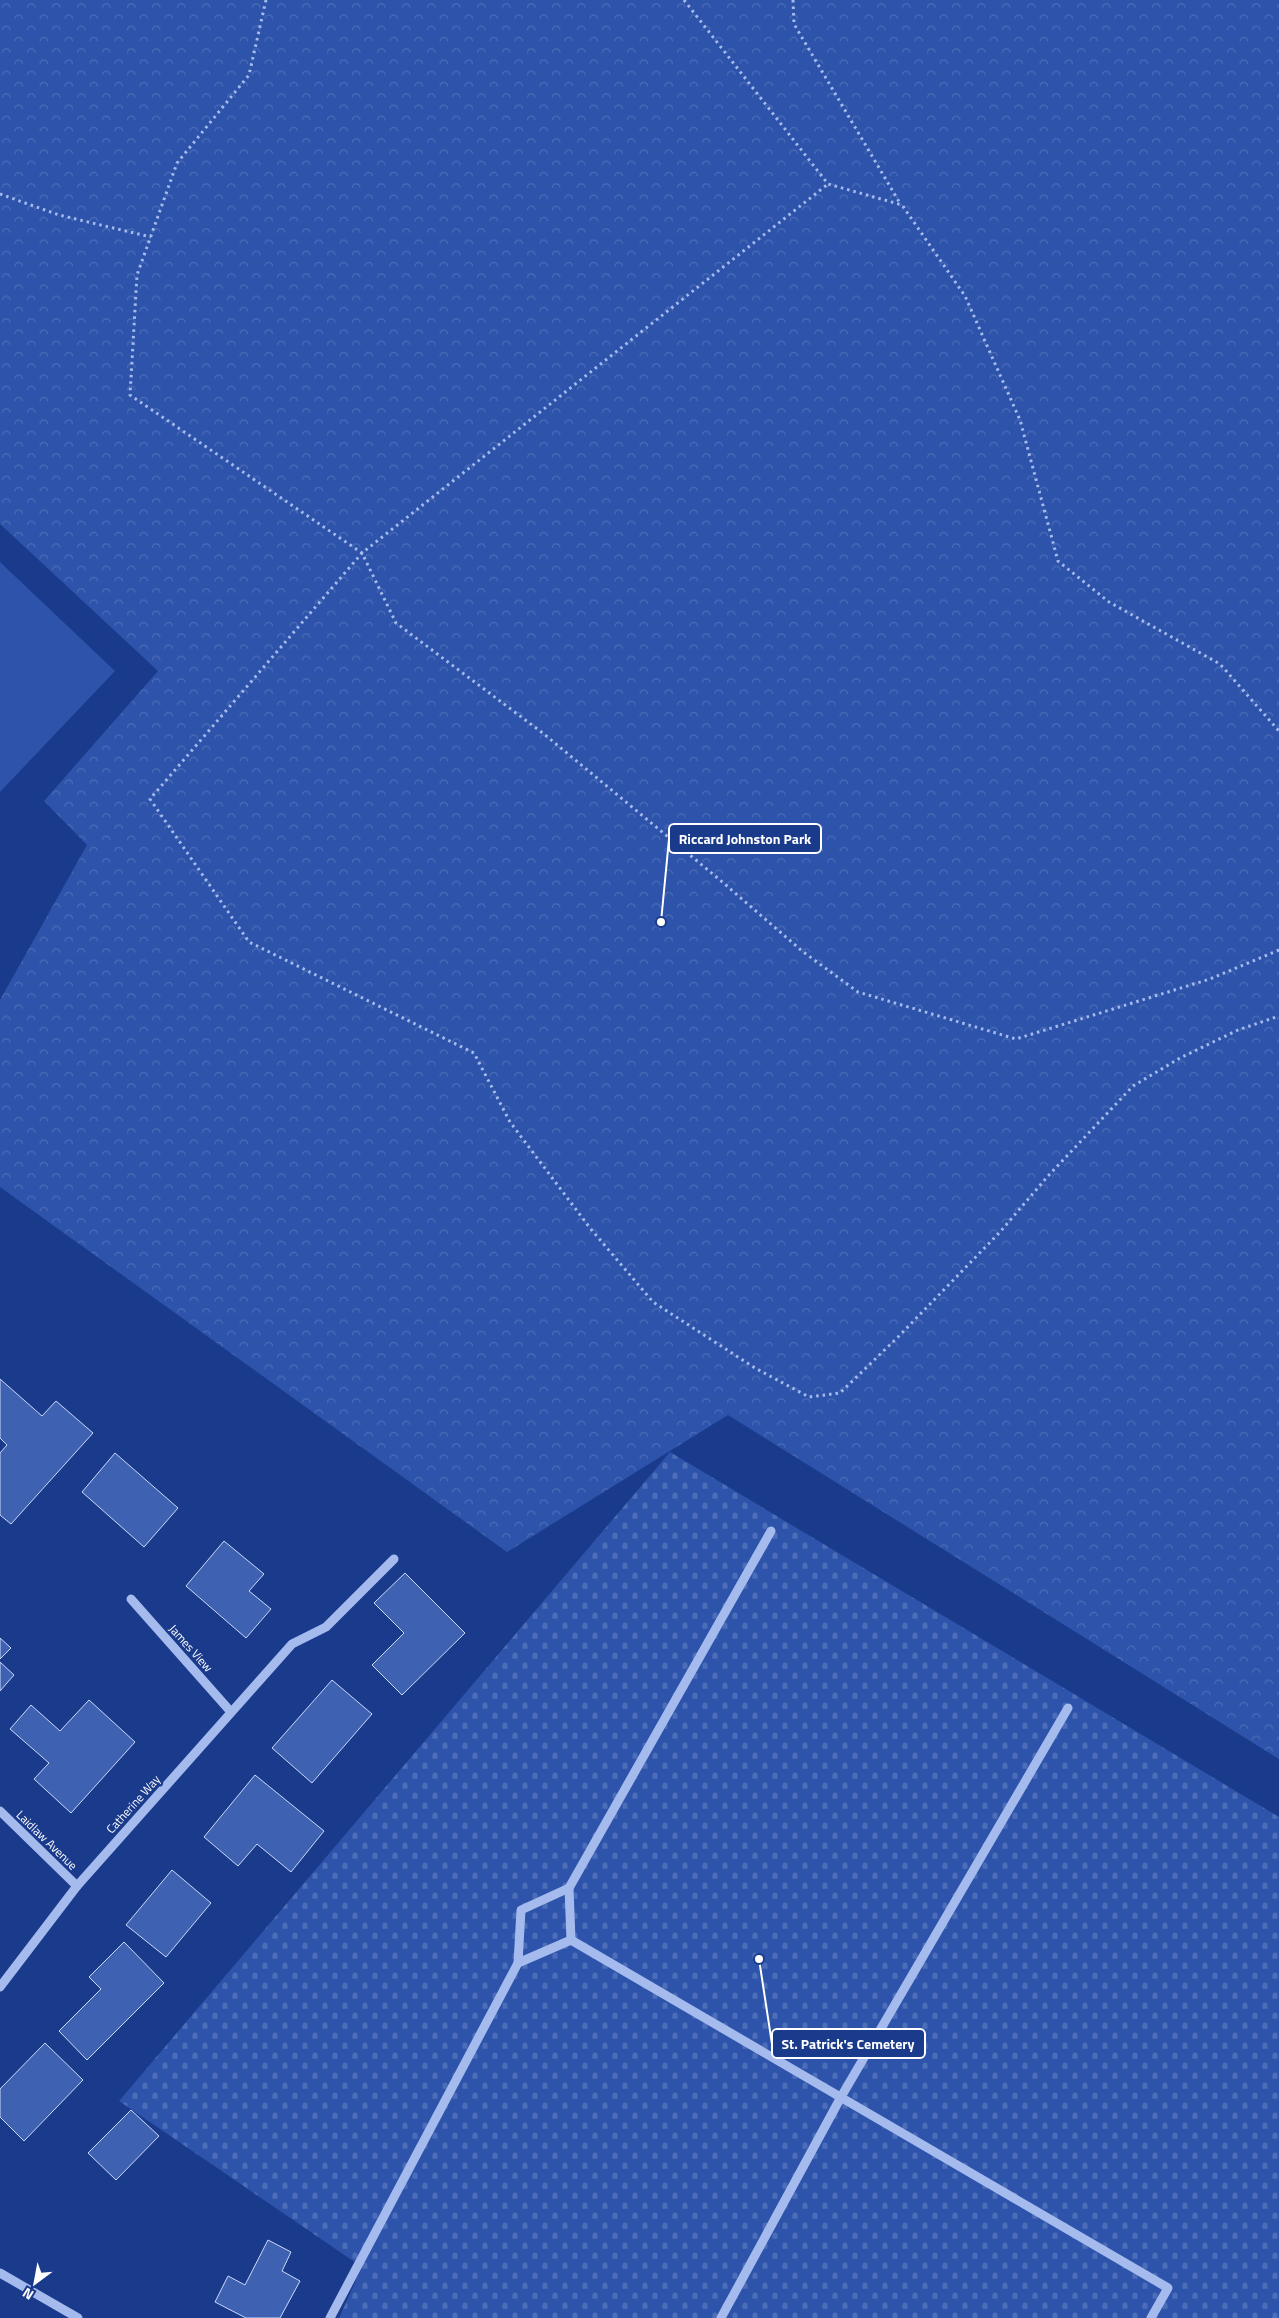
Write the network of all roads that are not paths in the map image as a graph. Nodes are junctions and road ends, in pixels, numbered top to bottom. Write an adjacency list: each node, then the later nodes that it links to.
1 (771, 1531): 8 (street)
2 (394, 1559): 5 (street, Catherine Way)
3 (131, 1599): 5 (street, James View)
4 (1068, 1708): 12 (street)
5 (231, 1712): 7 (street, Catherine Way)
6 (0, 1811): 7 (street, Laidlaw Avenue)
7 (77, 1886): 11 (street, Catherine Way)
8 (569, 1888): 9 (street); 10 (street)
9 (570, 1940): 10 (street); 12 (street)
10 (518, 1963): 15 (street)
11 (0, 1987)
12 (841, 2097): 16 (street); 17 (street)
13 (0, 2273): 14 (street)
14 (78, 2318)
15 (330, 2318)
16 (721, 2318)
17 (1151, 2318)

